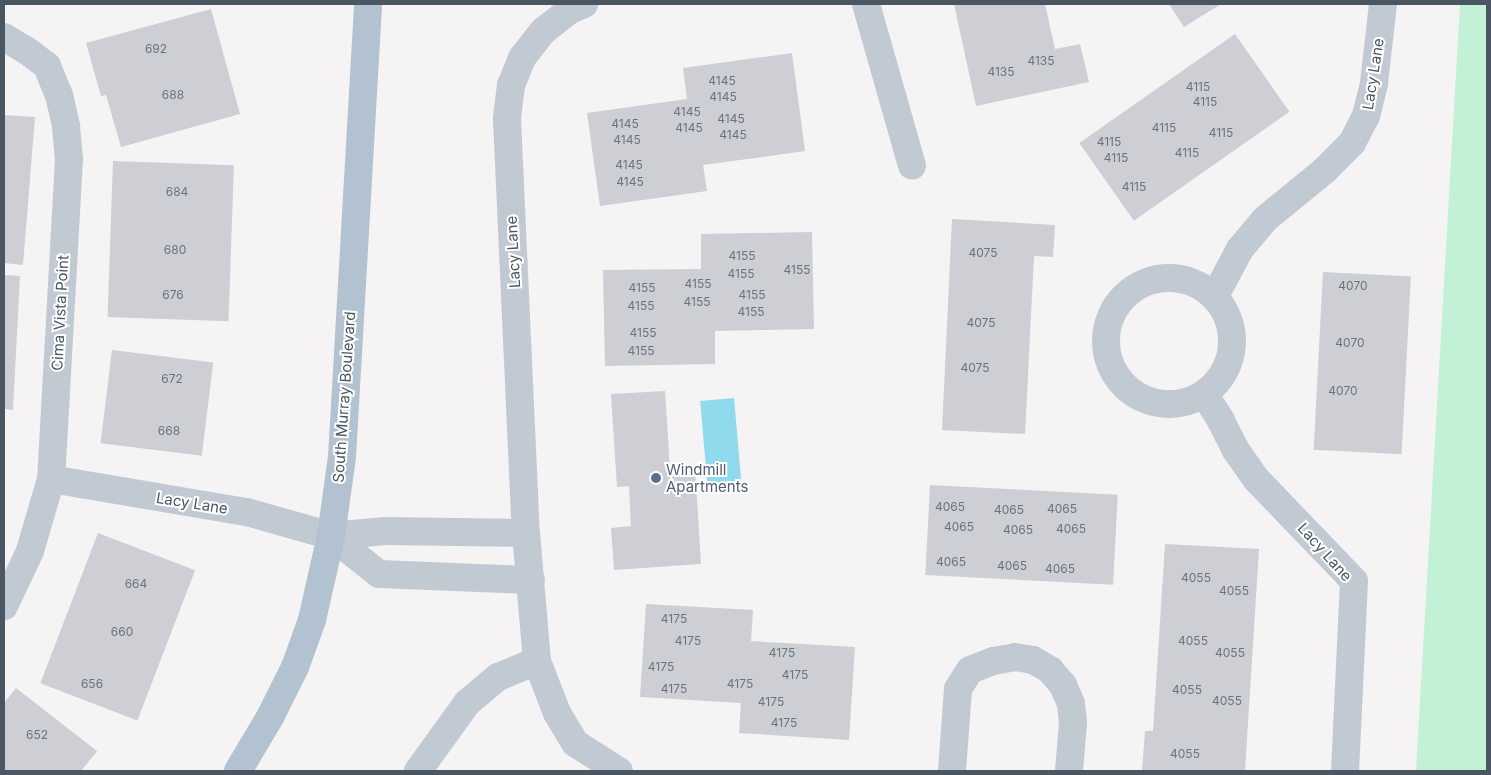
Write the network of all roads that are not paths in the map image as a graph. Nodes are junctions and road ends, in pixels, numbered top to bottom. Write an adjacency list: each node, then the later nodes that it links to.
1 (368, 4): 11 (main road, South Murray Boulevard)
2 (584, 4): 10 (street, Lacy Lane)
3 (866, 4): 6 (street)
4 (1383, 4): 7 (street, Lacy Lane)
5 (4, 38): 9 (street, Cima Vista Point)
6 (912, 166)
7 (1214, 296): 8 (street); 8 (street)
8 (1204, 394): 20 (street, Lacy Lane)
9 (51, 480): 11 (street, Lacy Lane); 13 (street, Cima Vista Point)
10 (526, 533): 11 (street, Lacy Lane); 12 (street, Lacy Lane)
11 (331, 536): 12 (street, Lacy Lane); 15 (main road, South Murray Boulevard)
12 (531, 580): 14 (street, Lacy Lane)
13 (4, 606)
14 (537, 661): 16 (street); 17 (street, Lacy Lane)
15 (238, 771)
16 (418, 771)
17 (619, 771)
18 (952, 771): 19 (street)
19 (1069, 771)
20 (1345, 771)

